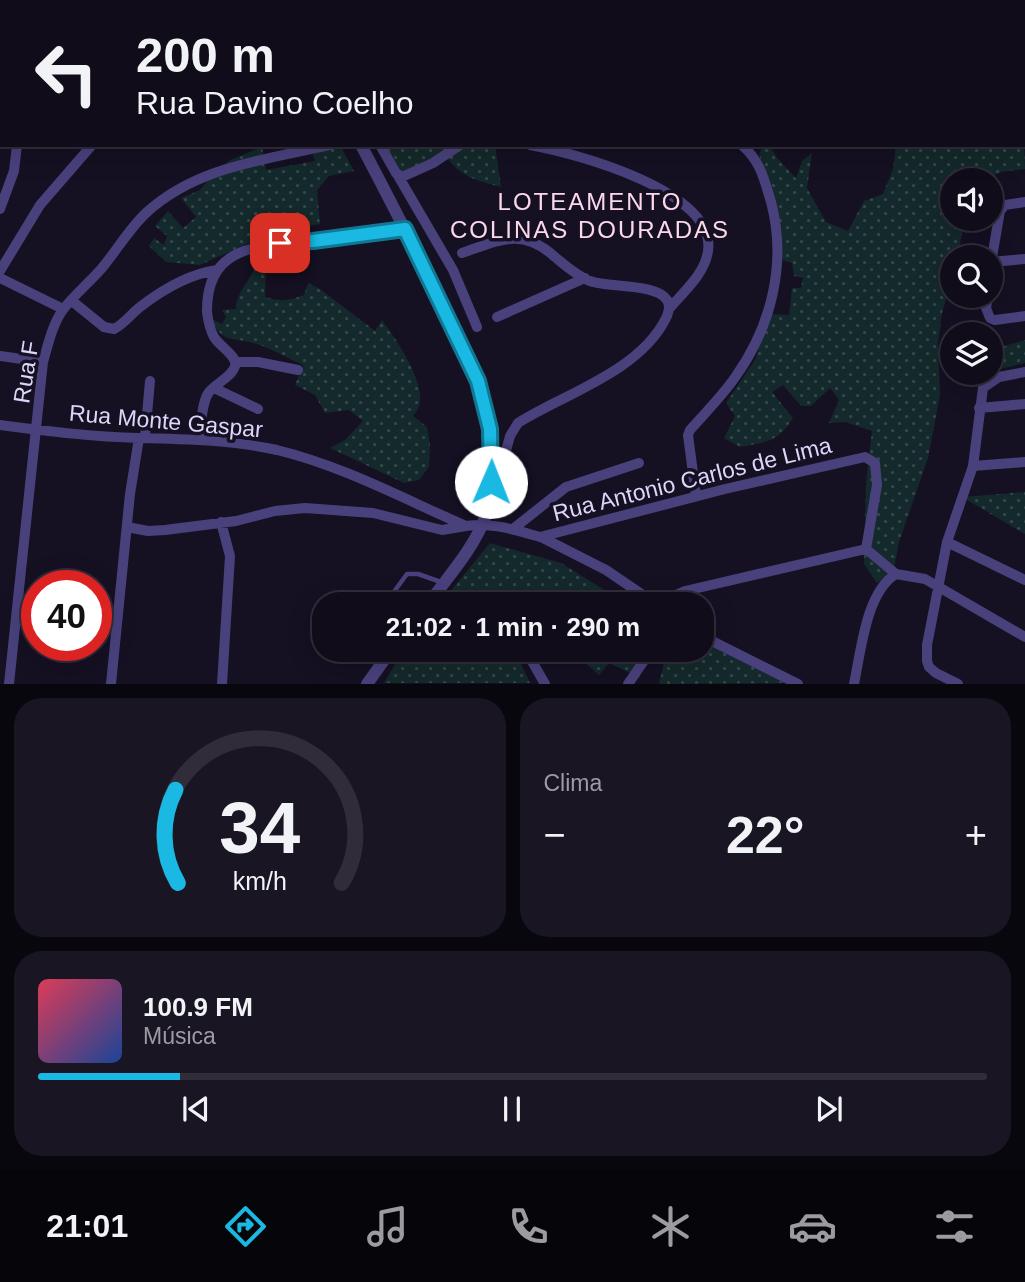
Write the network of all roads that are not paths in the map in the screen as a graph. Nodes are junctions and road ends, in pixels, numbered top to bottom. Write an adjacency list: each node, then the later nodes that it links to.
1 (17, 147): 11 (street)
2 (90, 147): 18 (street)
3 (320, 147): 21 (street, Rua F)
4 (362, 147): 12 (street)
5 (381, 147): 9 (street)
6 (457, 147): 9 (street)
7 (539, 147): 24 (street)
8 (746, 147): 46 (street)
9 (397, 174): 27 (street)
10 (1025, 201): 13 (street)
11 (0, 209)
12 (405, 229): 17 (street); 45 (street)
13 (994, 245)
14 (462, 253): 20 (street)
15 (1025, 259): 16 (street)
16 (1003, 261)
17 (221, 266): 21 (street); 30 (street)
18 (0, 271)
19 (0, 278): 23 (street)
20 (584, 278): 24 (street); 26 (street)
21 (72, 301): 23 (street, Rua F)
22 (986, 308): 25 (street)
23 (63, 309): 29 (street, Rua F)
24 (669, 309): 45 (street)
25 (1025, 316)
26 (497, 317)
27 (477, 327)
28 (0, 356): 29 (street)
29 (43, 362): 39 (street, Rua F)
30 (236, 362): 31 (street); 34 (street)
31 (298, 370)
32 (1025, 372): 36 (street)
33 (150, 381): 40 (street)
34 (214, 388): 37 (street); 41 (street)
35 (1025, 404): 36 (street)
36 (979, 408): 44 (street)
37 (258, 409)
38 (0, 425): 39 (street, Rua Monte Gaspar)
39 (37, 429): 40 (street, Rua Monte Gaspar); 68 (street, Rua F)
40 (142, 437): 41 (street, Rua Monte Gaspar); 50 (street)
41 (198, 439): 49 (street, Rua Monte Gaspar)
42 (1025, 462): 44 (street)
43 (639, 463): 51 (street)
44 (973, 466): 53 (street)
45 (491, 482): 48 (street)
46 (696, 496): 52 (street, Rua Antonio Carlos de Lima); 54 (street, Rua Antonio Carlos de Lima)
47 (221, 522): 49 (street); 50 (street); 70 (street)
48 (482, 523): 49 (street); 51 (street, Rua Antonio Carlos de Lima); 57 (street)
49 (466, 526)
50 (127, 527): 69 (street)
51 (513, 529): 52 (street, Rua Antonio Carlos de Lima)
52 (540, 537): 61 (street)
53 (947, 542): 56 (street); 58 (street)
54 (866, 549): 55 (street); 62 (street)
55 (896, 574): 58 (street); 75 (street)
56 (1025, 580)
57 (443, 583): 59 (lane); 60 (street)
58 (940, 587): 63 (street); 76 (street)
59 (394, 592)
60 (437, 592)
61 (639, 592)
62 (682, 592)
63 (1025, 637)
64 (714, 642): 74 (street)
65 (383, 662): 71 (street)
66 (532, 662): 72 (street)
67 (643, 662): 73 (street)
68 (9, 684)
69 (111, 684)
70 (222, 684)
71 (367, 684)
72 (545, 684)
73 (628, 684)
74 (798, 684)
75 (854, 684)
76 (958, 684)

